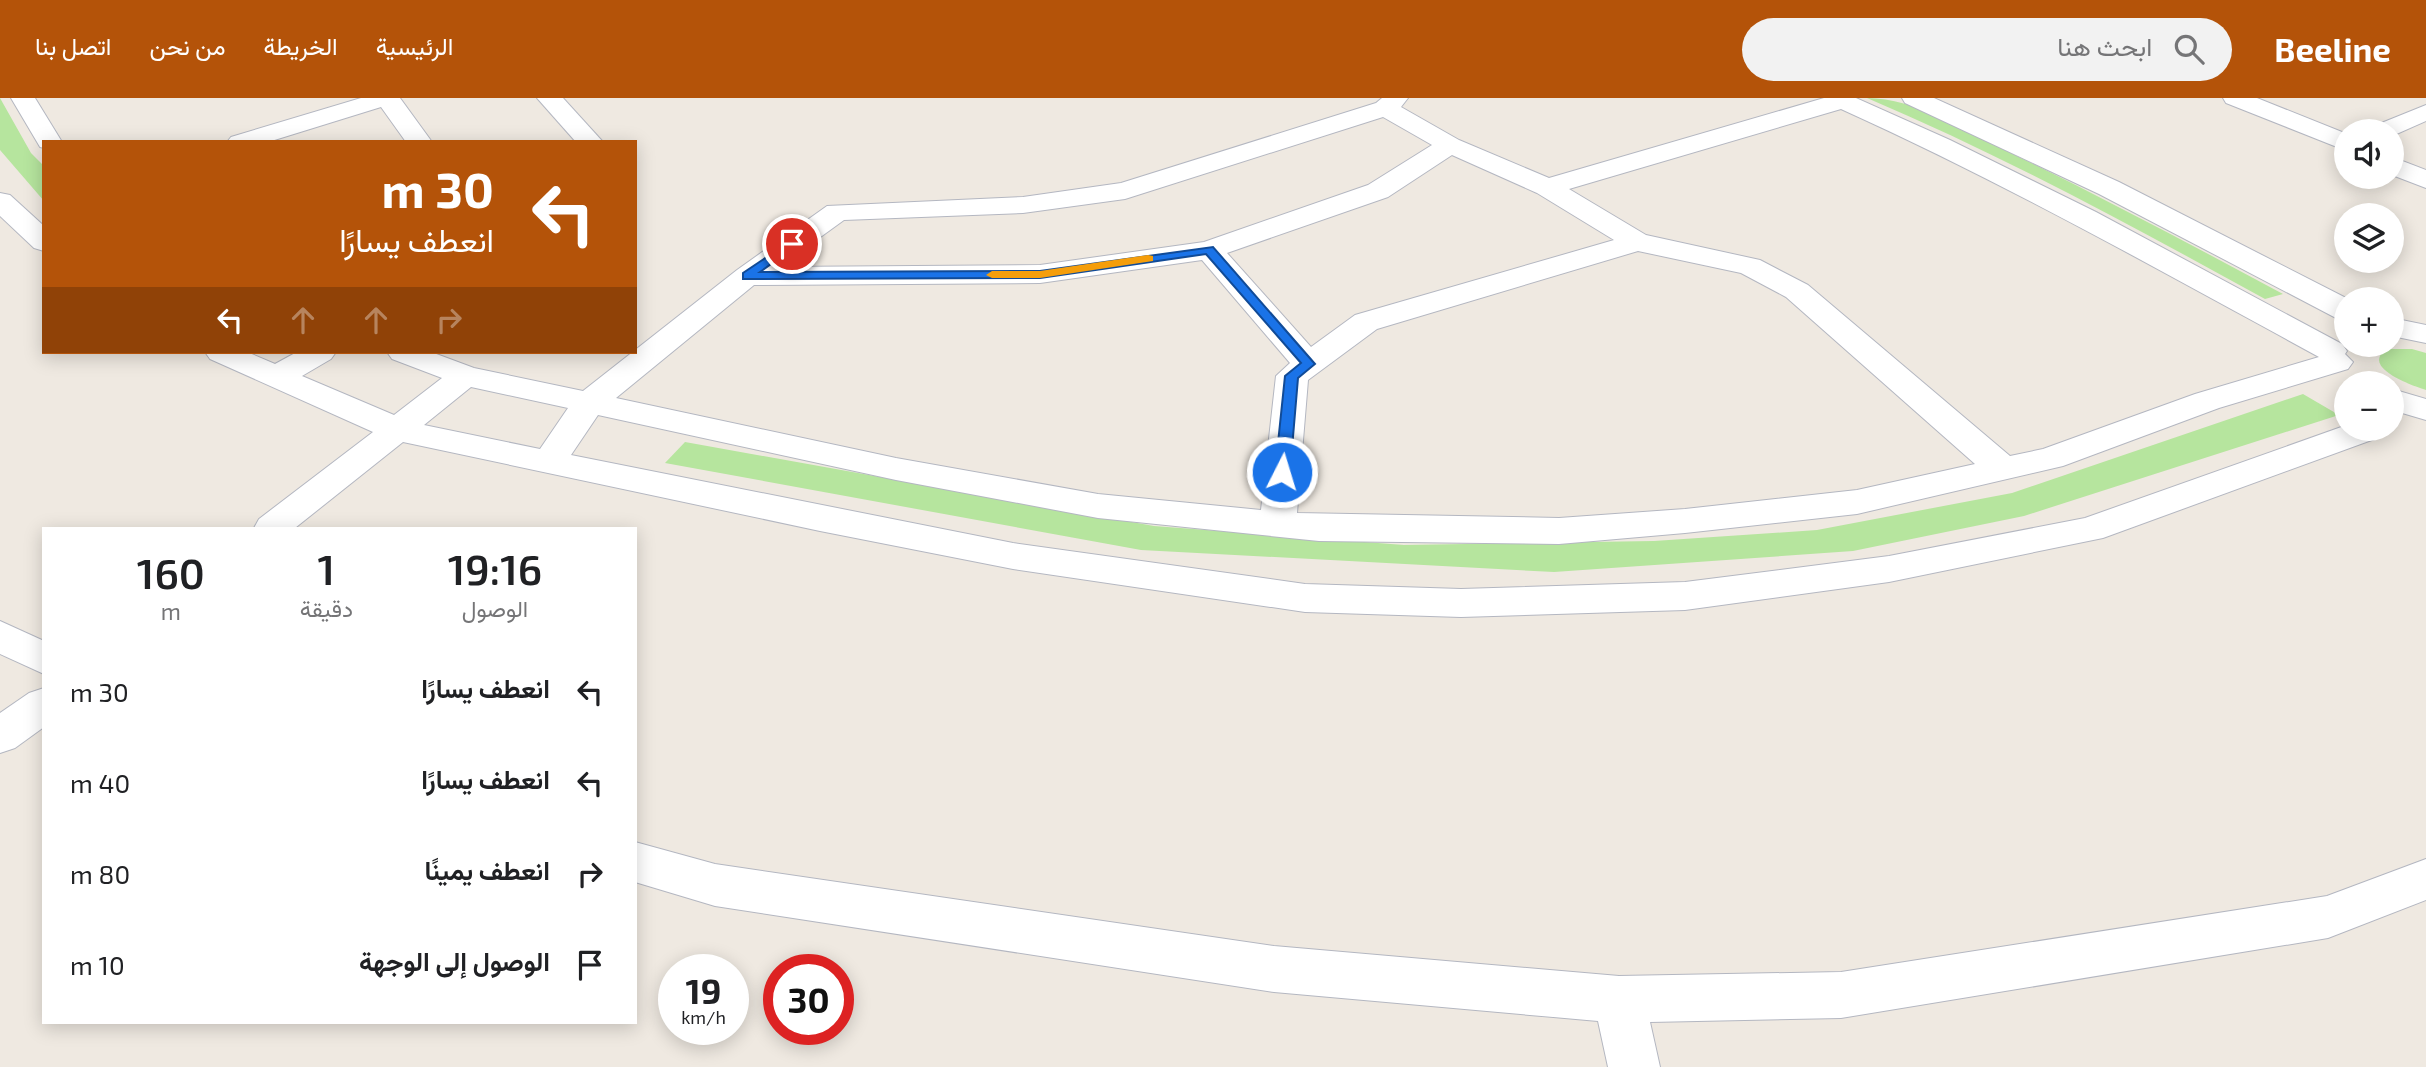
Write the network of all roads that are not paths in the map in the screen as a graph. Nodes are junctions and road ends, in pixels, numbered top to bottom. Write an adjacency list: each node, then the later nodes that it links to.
1 (23, 98): 11 (street)
2 (387, 98): 12 (street); 13 (street)
3 (549, 98): 14 (street)
4 (1914, 98): 24 (street)
5 (2235, 98): 10 (street)
6 (1839, 100): 18 (street); 27 (street)
7 (1391, 103): 15 (street); 23 (street)
8 (2426, 112): 9 (street)
9 (2404, 122)
10 (2334, 139)
11 (48, 140)
12 (247, 140)
13 (418, 140)
14 (588, 140)
15 (1450, 145): 18 (street); 22 (street)
16 (2404, 170): 17 (street)
17 (2426, 180)
18 (1547, 187): 21 (street)
19 (0, 201): 20 (street)
20 (42, 240)
21 (1637, 242): 32 (street); 39 (street)
22 (1209, 250): 23 (street); 32 (street)
23 (747, 276): 35 (street)
24 (2334, 305)
25 (2404, 329): 26 (street)
26 (2426, 334)
27 (2334, 351)
28 (225, 354): 34 (street)
29 (316, 354): 34 (street)
30 (408, 354): 33 (street)
31 (2341, 357): 39 (street)
32 (1308, 364): 40 (street)
33 (465, 376): 35 (street); 36 (street)
34 (276, 377): 36 (street)
35 (589, 403): 38 (street); 40 (street)
36 (398, 430): 38 (street); 41 (street)
37 (2336, 441): 38 (street)
38 (548, 463)
39 (2003, 469): 40 (street)
40 (1278, 524)
41 (273, 527)
42 (0, 636): 43 (street)
43 (42, 658)
44 (42, 705): 45 (street)
45 (0, 736)
46 (637, 863): 48 (street)
47 (2426, 879): 48 (street)
48 (1619, 999): 49 (street)
49 (1634, 1067)

